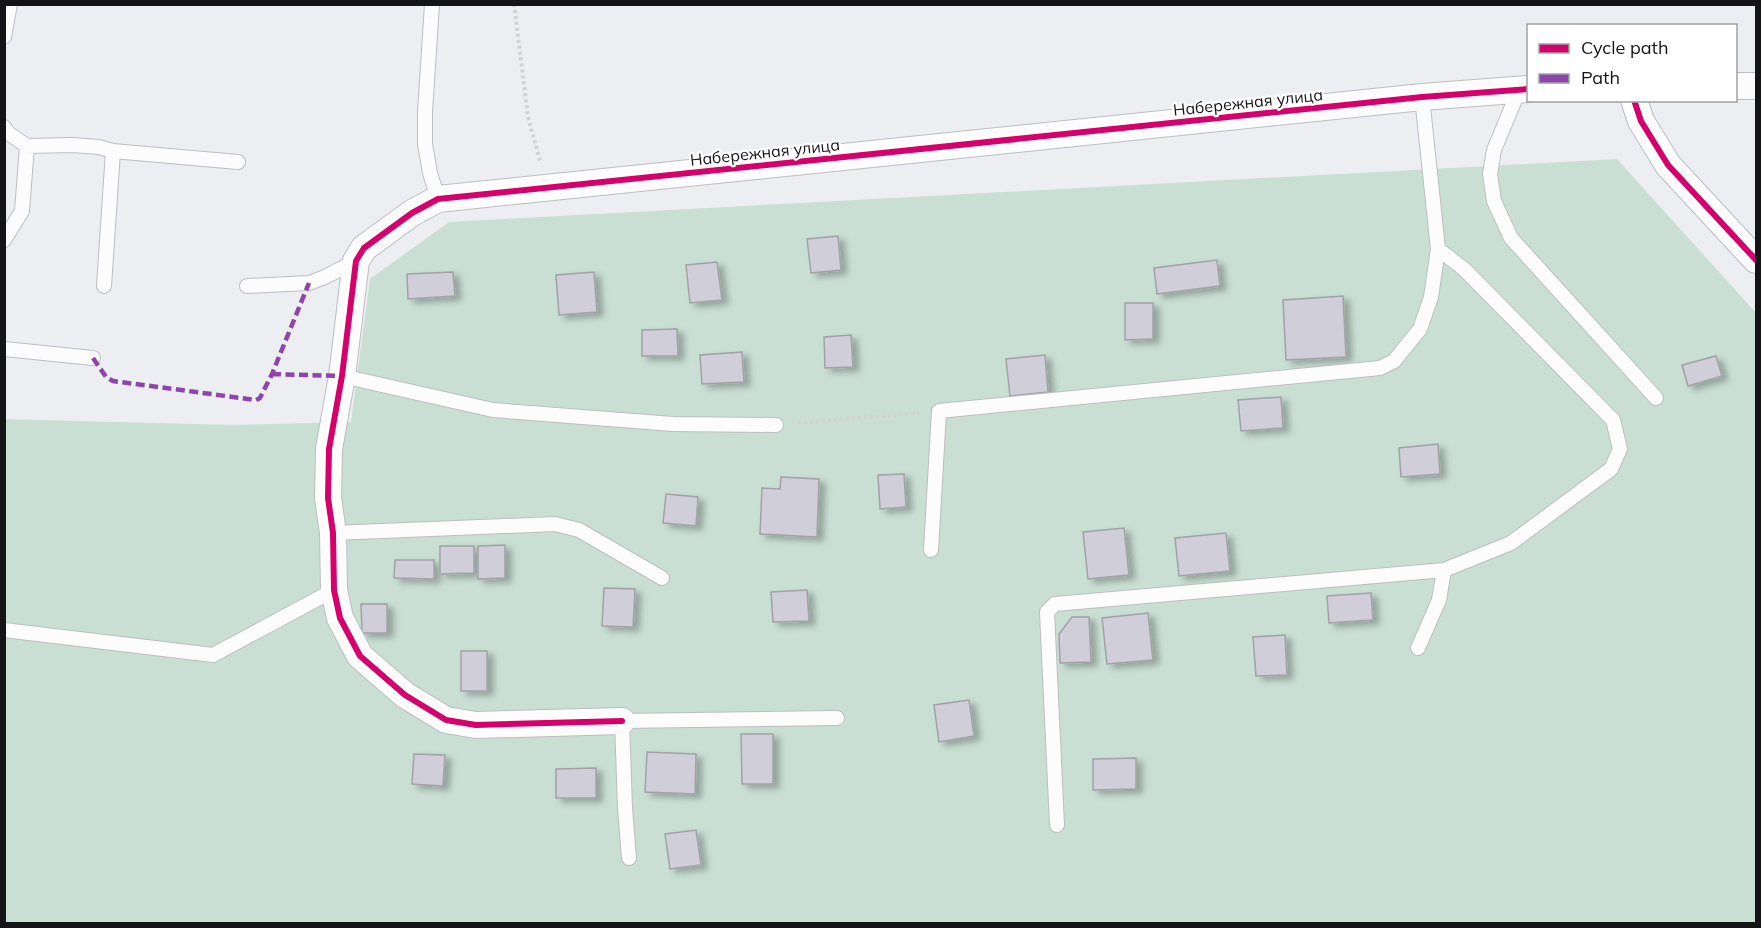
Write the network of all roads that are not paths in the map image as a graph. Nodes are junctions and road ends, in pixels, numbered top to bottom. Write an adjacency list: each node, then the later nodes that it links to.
1 (10, 4): 3 (lane)
2 (432, 4): 13 (lane)
3 (4, 38)
4 (1737, 86): 5 (street)
5 (1756, 86)
6 (1524, 90): 7 (street, Набережная улица); 23 (lane)
7 (1422, 98): 13 (street, Набережная улица); 15 (lane)
8 (1635, 102): 16 (street)
9 (4, 127): 10 (lane)
10 (27, 146): 11 (lane); 14 (lane)
11 (113, 151): 12 (lane); 18 (lane)
12 (238, 162)
13 (438, 199): 17 (street, Набережная улица)
14 (4, 240)
15 (1438, 249): 26 (lane); 27 (lane)
16 (1756, 260)
17 (356, 261): 19 (lane); 22 (street)
18 (104, 286)
19 (247, 286)
20 (4, 349): 21 (lane)
21 (93, 358)
22 (342, 376): 24 (lane); 25 (street)
23 (1656, 398)
24 (776, 424)
25 (333, 533): 28 (lane); 29 (street)
26 (931, 550)
27 (1444, 570): 31 (lane); 34 (lane)
28 (662, 578)
29 (334, 590): 30 (lane); 33 (street)
30 (4, 630)
31 (1418, 648)
32 (837, 718): 33 (lane)
33 (622, 721): 35 (lane)
34 (1057, 825)
35 (629, 858)

